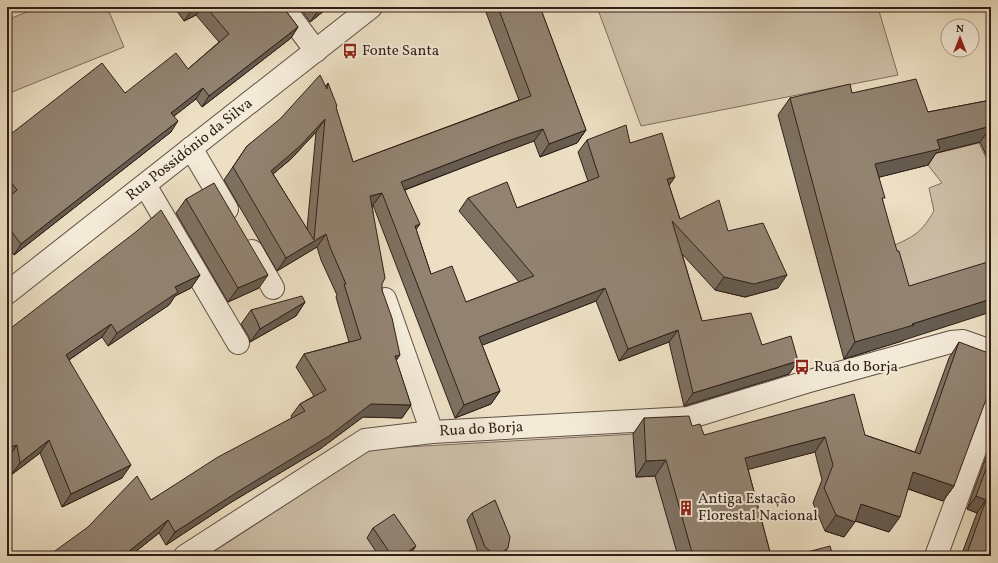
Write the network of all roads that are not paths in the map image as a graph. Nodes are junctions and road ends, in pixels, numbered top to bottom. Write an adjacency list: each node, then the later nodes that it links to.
1 (284, 7): 3 (street)
2 (371, 7): 3 (street, Rua Possidónio da Silva)
3 (316, 51): 4 (street, Rua Possidónio da Silva)
4 (191, 148): 5 (street, Rua Possidónio da Silva); 6 (street)
5 (145, 185): 7 (street, Rua Possidónio da Silva); 9 (street)
6 (274, 288)
7 (7, 293)
8 (385, 299): 12 (street)
9 (238, 343)
10 (991, 351): 12 (street, Rua do Borja)
11 (991, 407): 14 (street)
12 (432, 432): 13 (street, Rua do Borja)
13 (185, 556)
14 (936, 556)

